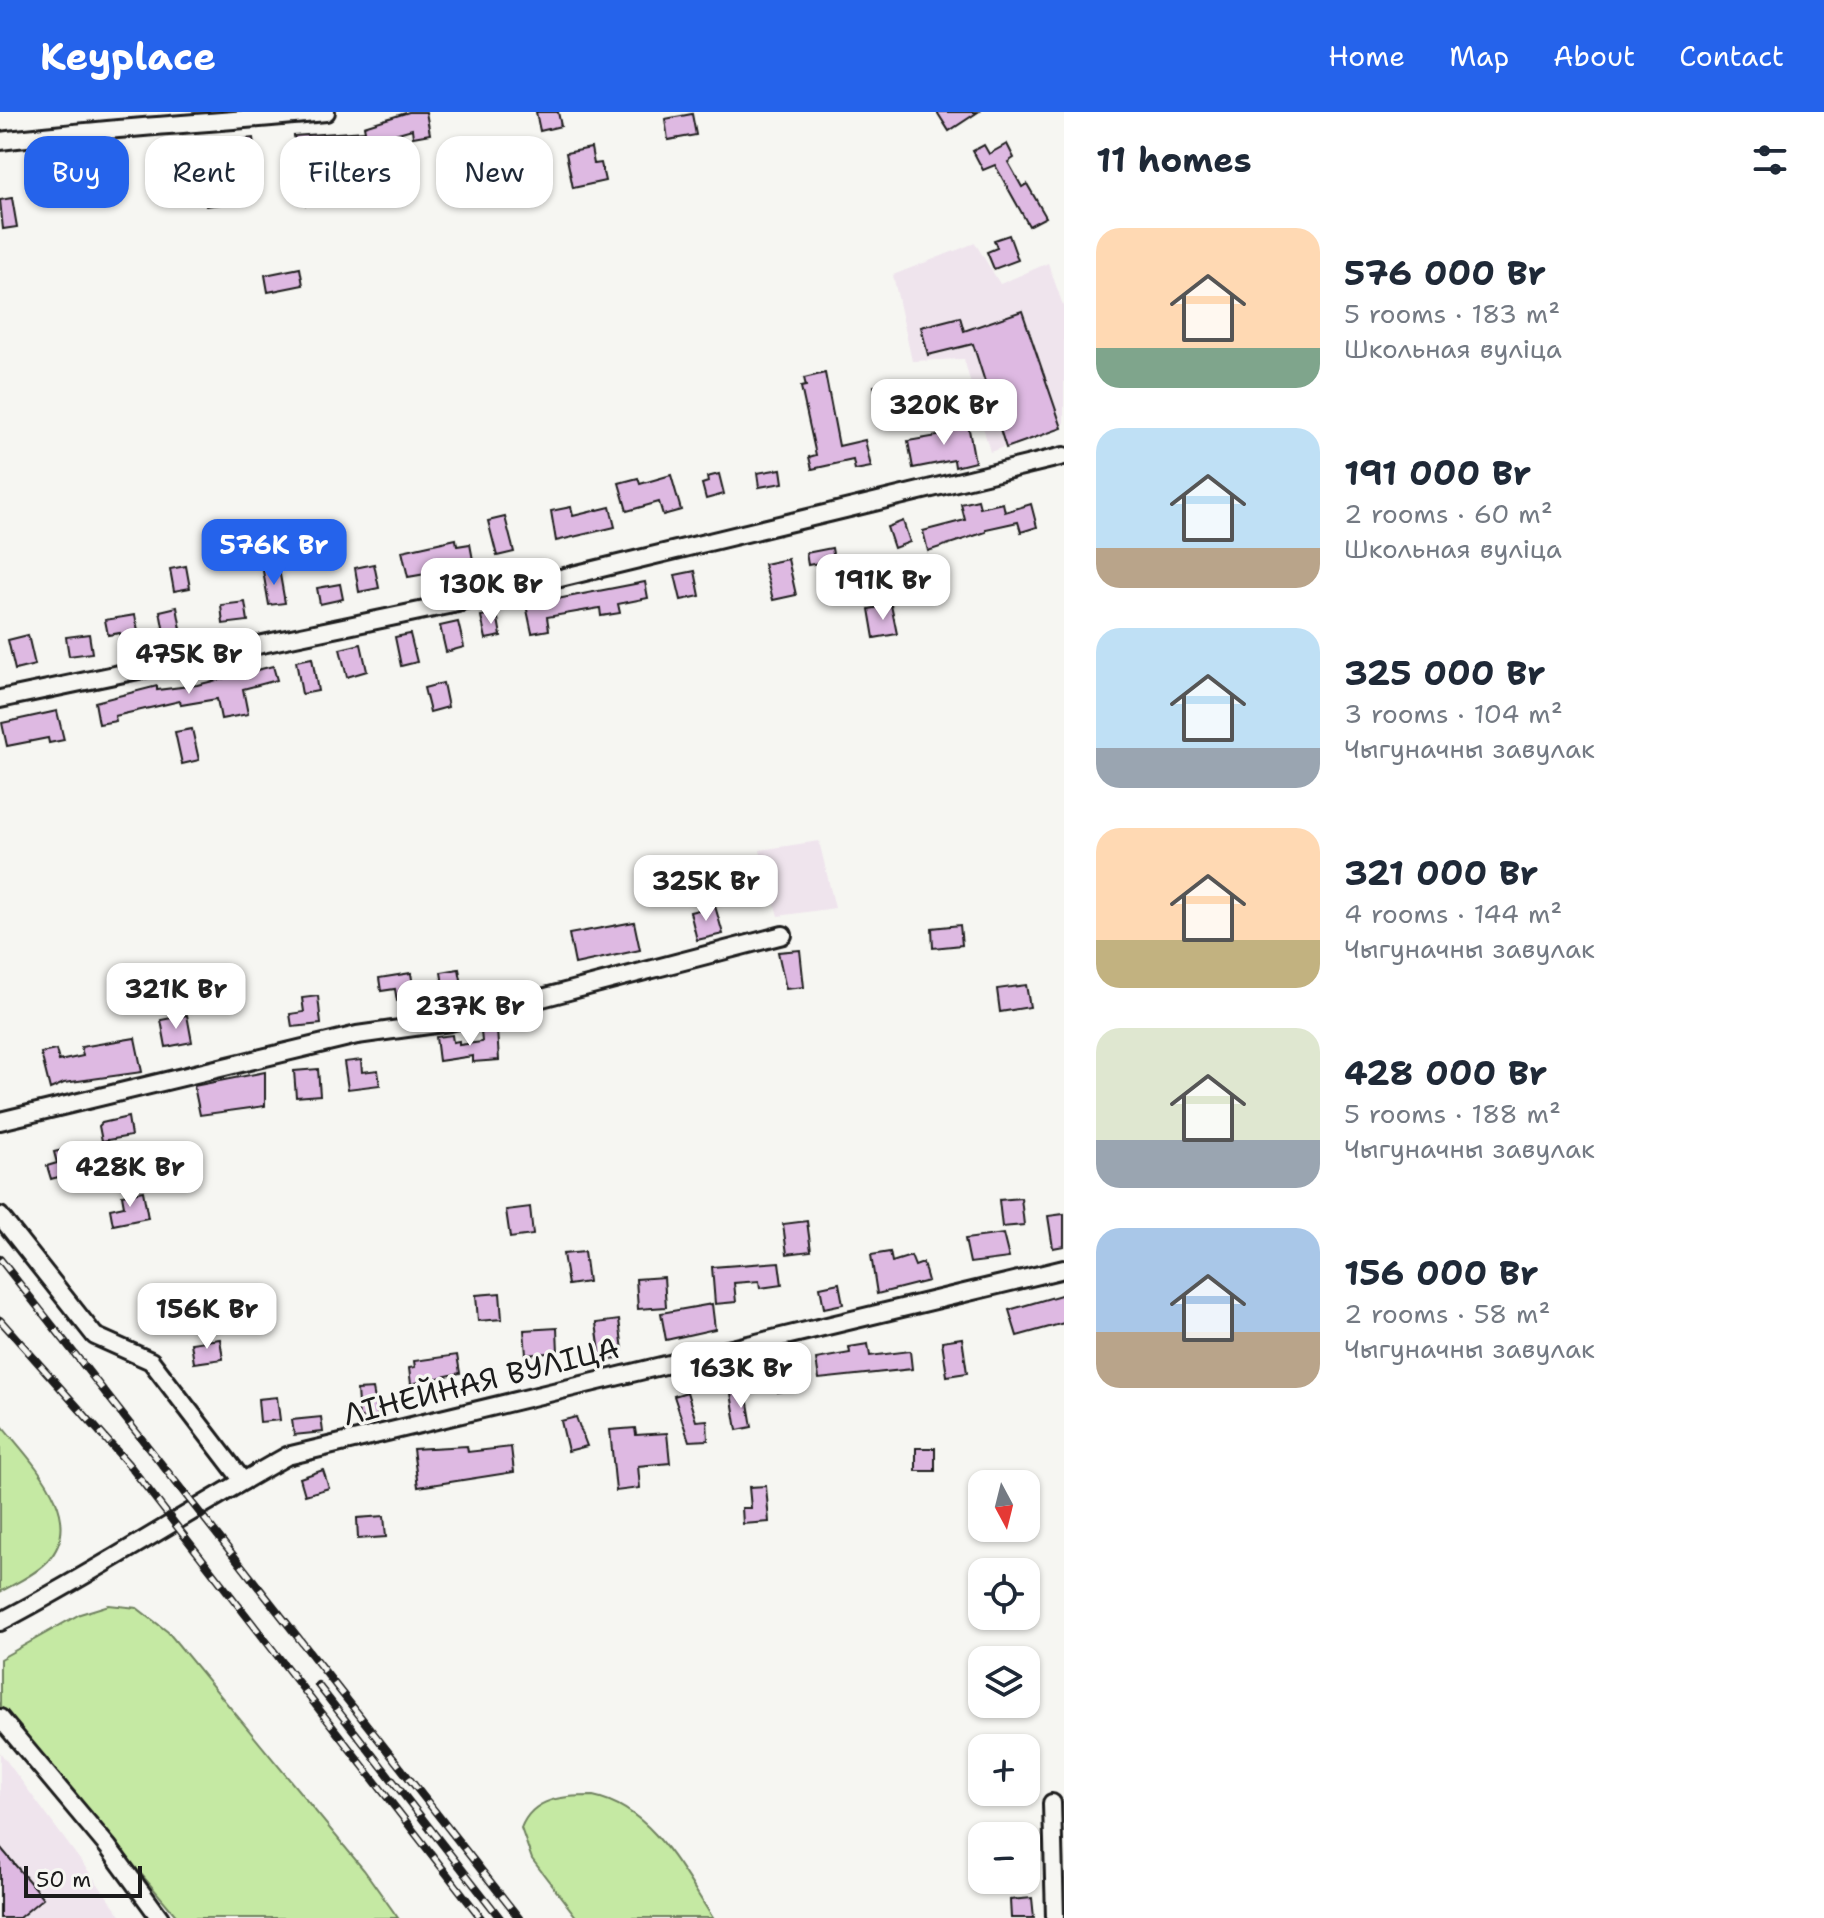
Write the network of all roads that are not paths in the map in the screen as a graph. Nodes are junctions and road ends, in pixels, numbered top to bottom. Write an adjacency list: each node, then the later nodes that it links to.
1 (326, 112): 2 (street)
2 (0, 141)
3 (1064, 456): 4 (street)
4 (0, 699)
5 (783, 935): 6 (street)
6 (0, 1121)
7 (0, 1216): 9 (street)
8 (1064, 1269): 9 (street, ЛІНЕЙНАЯ ВУЛІЦА)
9 (243, 1481): 10 (street, ЛІНЕЙНАЯ ВУЛІЦА)
10 (0, 1622)
11 (0, 1718): 13 (street)
12 (1052, 1803): 16 (street)
13 (108, 1847): 14 (street); 15 (street)
14 (146, 1918)
15 (160, 1918)
16 (1055, 1918)

